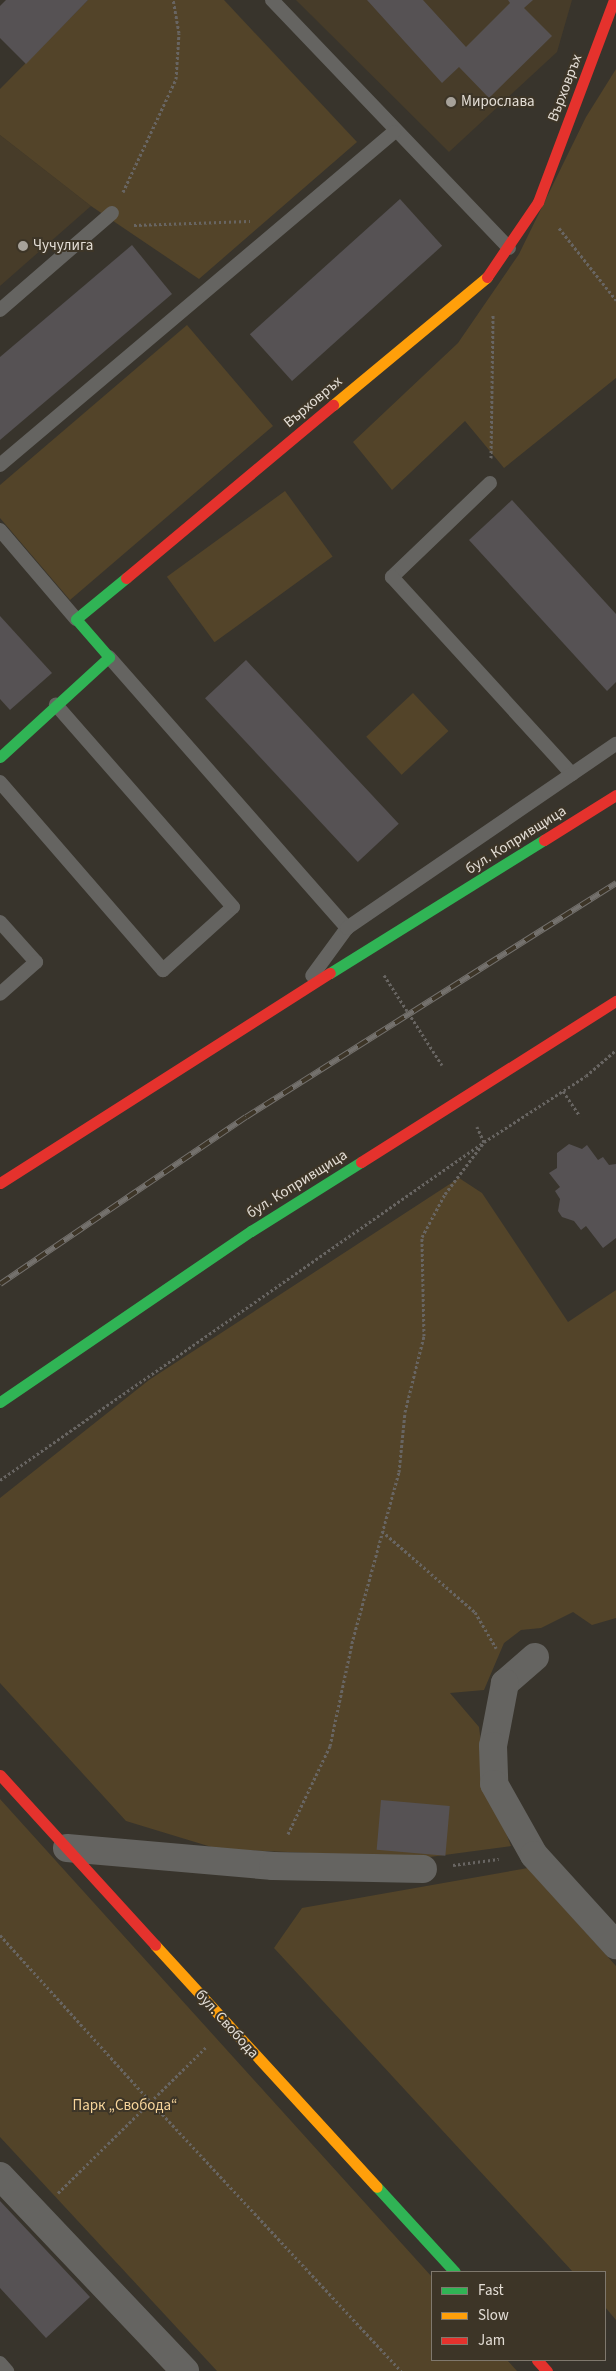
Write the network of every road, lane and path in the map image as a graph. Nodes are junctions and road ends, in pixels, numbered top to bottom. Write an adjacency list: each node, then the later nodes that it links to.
1 (173, 0): 6 (path)
2 (272, 0): 4 (lane)
3 (614, 0): 5 (street, Върховръх)
4 (394, 132): 7 (lane); 8 (lane)
5 (538, 202): 8 (street, Върховръх); 10 (path)
6 (112, 213): 7 (path); 11 (lane)
7 (292, 218): 12 (lane)
8 (509, 248): 9 (street, Върховръх)
9 (494, 271): 13 (path); 15 (street, Върховръх)
10 (616, 300)
11 (0, 310)
12 (0, 465)
13 (490, 483): 20 (lane)
14 (0, 530): 15 (lane)
15 (76, 619): 16 (street)
16 (109, 657): 17 (street); 24 (lane)
17 (56, 705): 19 (street); 21 (lane)
18 (616, 744): 20 (lane)
19 (0, 757)
20 (572, 774): 24 (lane)
21 (0, 782)
22 (616, 795): 25 (street, бул. Копривщица)
23 (0, 922): 26 (lane)
24 (347, 928): 27 (lane)
25 (368, 950): 27 (street, бул. Копривщица); 30 (path)
26 (0, 994)
27 (298, 994): 35 (street, бул. Копривщица)
28 (616, 1002): 32 (street, бул. Копривщица)
29 (616, 1050): 31 (path)
30 (442, 1064)
31 (563, 1091): 33 (path); 34 (path)
32 (464, 1096): 34 (path); 36 (street, бул. Копривщица)
33 (580, 1116)
34 (484, 1142): 37 (path); 38 (path)
35 (0, 1183)
36 (0, 1402)
37 (0, 1480)
38 (382, 1531): 40 (path); 44 (path)
39 (535, 1657): 40 (street)
40 (505, 1683): 43 (street)
41 (0, 1775): 42 (street, бул. Свобода)
42 (67, 1848): 44 (street); 48 (street, бул. Свобода)
43 (534, 1855): 45 (path); 47 (street)
44 (273, 1866): 45 (street)
45 (423, 1869)
46 (0, 1934): 49 (path)
47 (616, 1945)
48 (228, 2024): 49 (path); 52 (street, бул. Свобода)
49 (152, 2103): 51 (path); 57 (path)
50 (0, 2176): 51 (street)
51 (36, 2214): 56 (street)
52 (454, 2271)
53 (538, 2361): 58 (street)
54 (0, 2363): 55 (lane)
55 (7, 2371)
56 (185, 2371)
57 (401, 2371)
58 (547, 2371)

